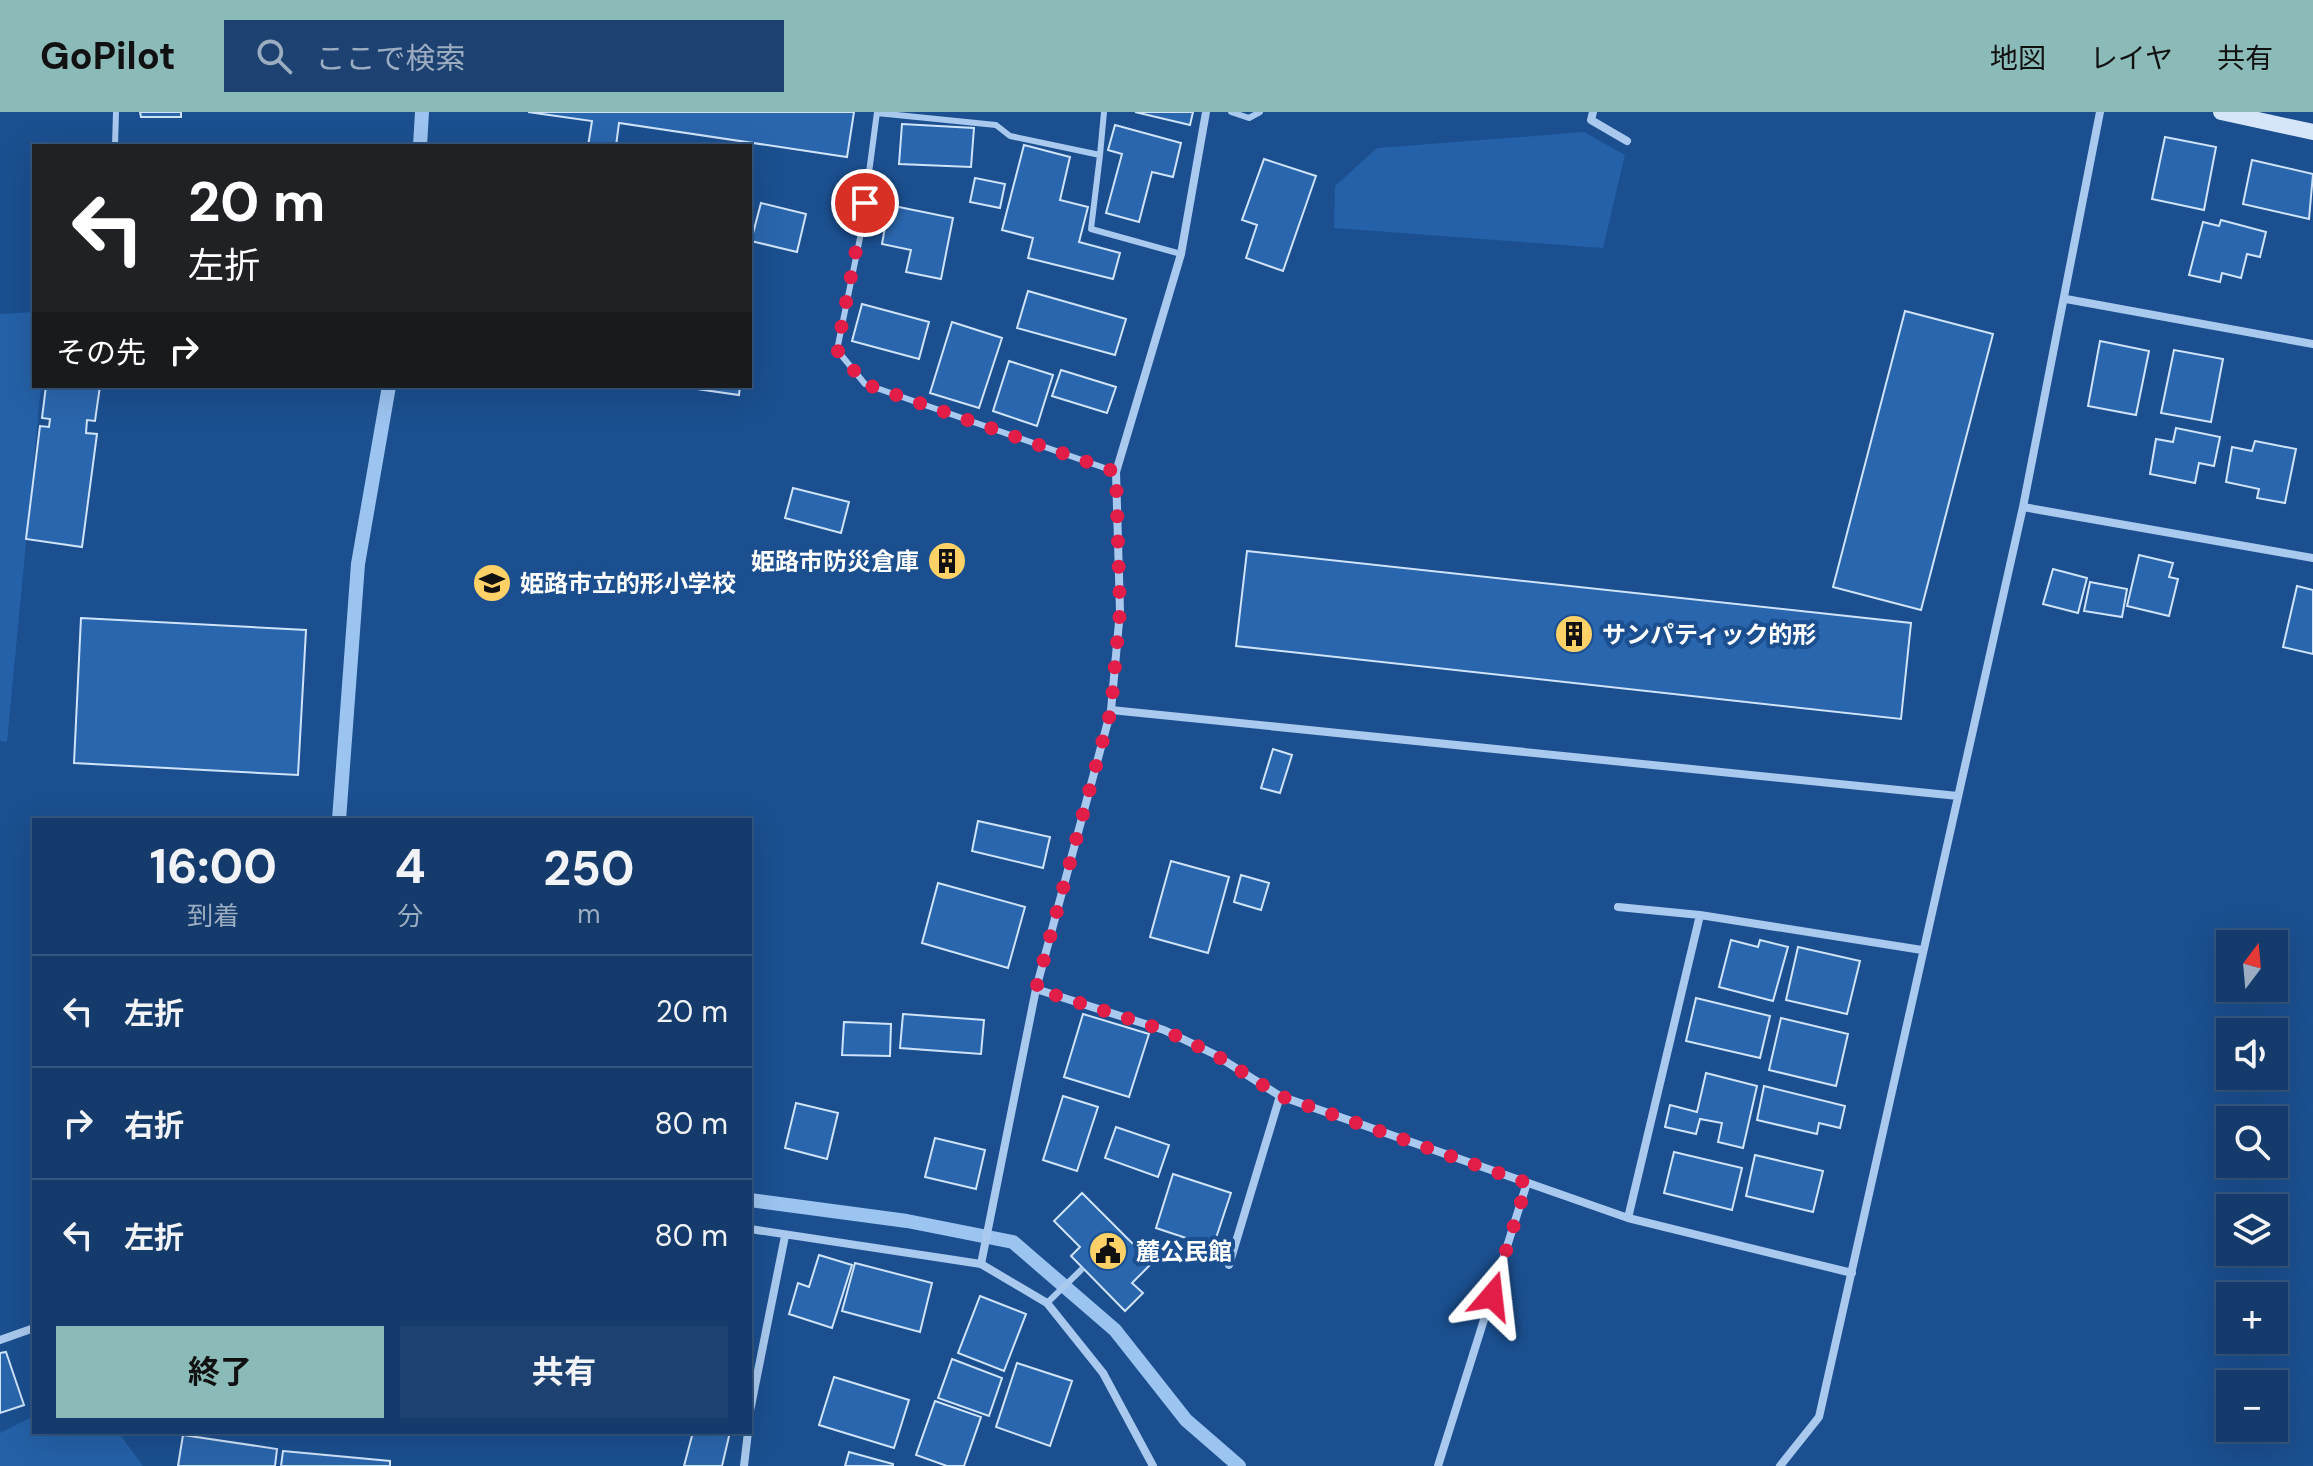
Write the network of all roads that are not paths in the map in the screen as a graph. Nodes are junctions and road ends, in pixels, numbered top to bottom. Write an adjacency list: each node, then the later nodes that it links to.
1 (116, 112): 12 (lane)
2 (1104, 112): 13 (lane)
3 (1206, 112): 14 (street)
4 (1231, 112): 5 (lane)
5 (1260, 112)
6 (1593, 112): 11 (street)
7 (2100, 112): 15 (street)
8 (2221, 112): 10 (street)
9 (877, 113): 13 (lane); 17 (lane)
10 (2313, 132)
11 (1627, 141)
12 (115, 144)
13 (1100, 155): 14 (lane)
14 (1181, 254): 17 (street)
15 (2066, 299): 16 (street); 18 (street)
16 (2313, 344)
17 (1116, 472): 20 (street)
18 (2023, 507): 19 (street); 21 (street)
19 (2313, 558)
20 (1111, 710): 21 (street); 25 (street)
21 (1958, 796): 24 (street)
22 (1618, 907): 23 (street)
23 (1700, 915): 24 (street); 28 (street)
24 (1922, 950): 34 (street)
25 (1036, 989): 26 (street); 31 (street)
26 (1280, 1096): 27 (street); 32 (street)
27 (1527, 1183): 28 (street); 42 (street)
28 (1628, 1218): 34 (street)
29 (752, 1229): 30 (street)
30 (785, 1236): 31 (street); 38 (street)
31 (981, 1264): 35 (street)
32 (1229, 1265)
33 (1081, 1270): 35 (lane)
34 (1852, 1273): 43 (street)
35 (1047, 1303): 41 (street)
36 (32, 1329): 37 (street)
37 (0, 1340)
38 (752, 1401)
39 (748, 1434): 40 (street)
40 (744, 1466)
41 (1153, 1466)
42 (1438, 1466)
43 (1780, 1466)

